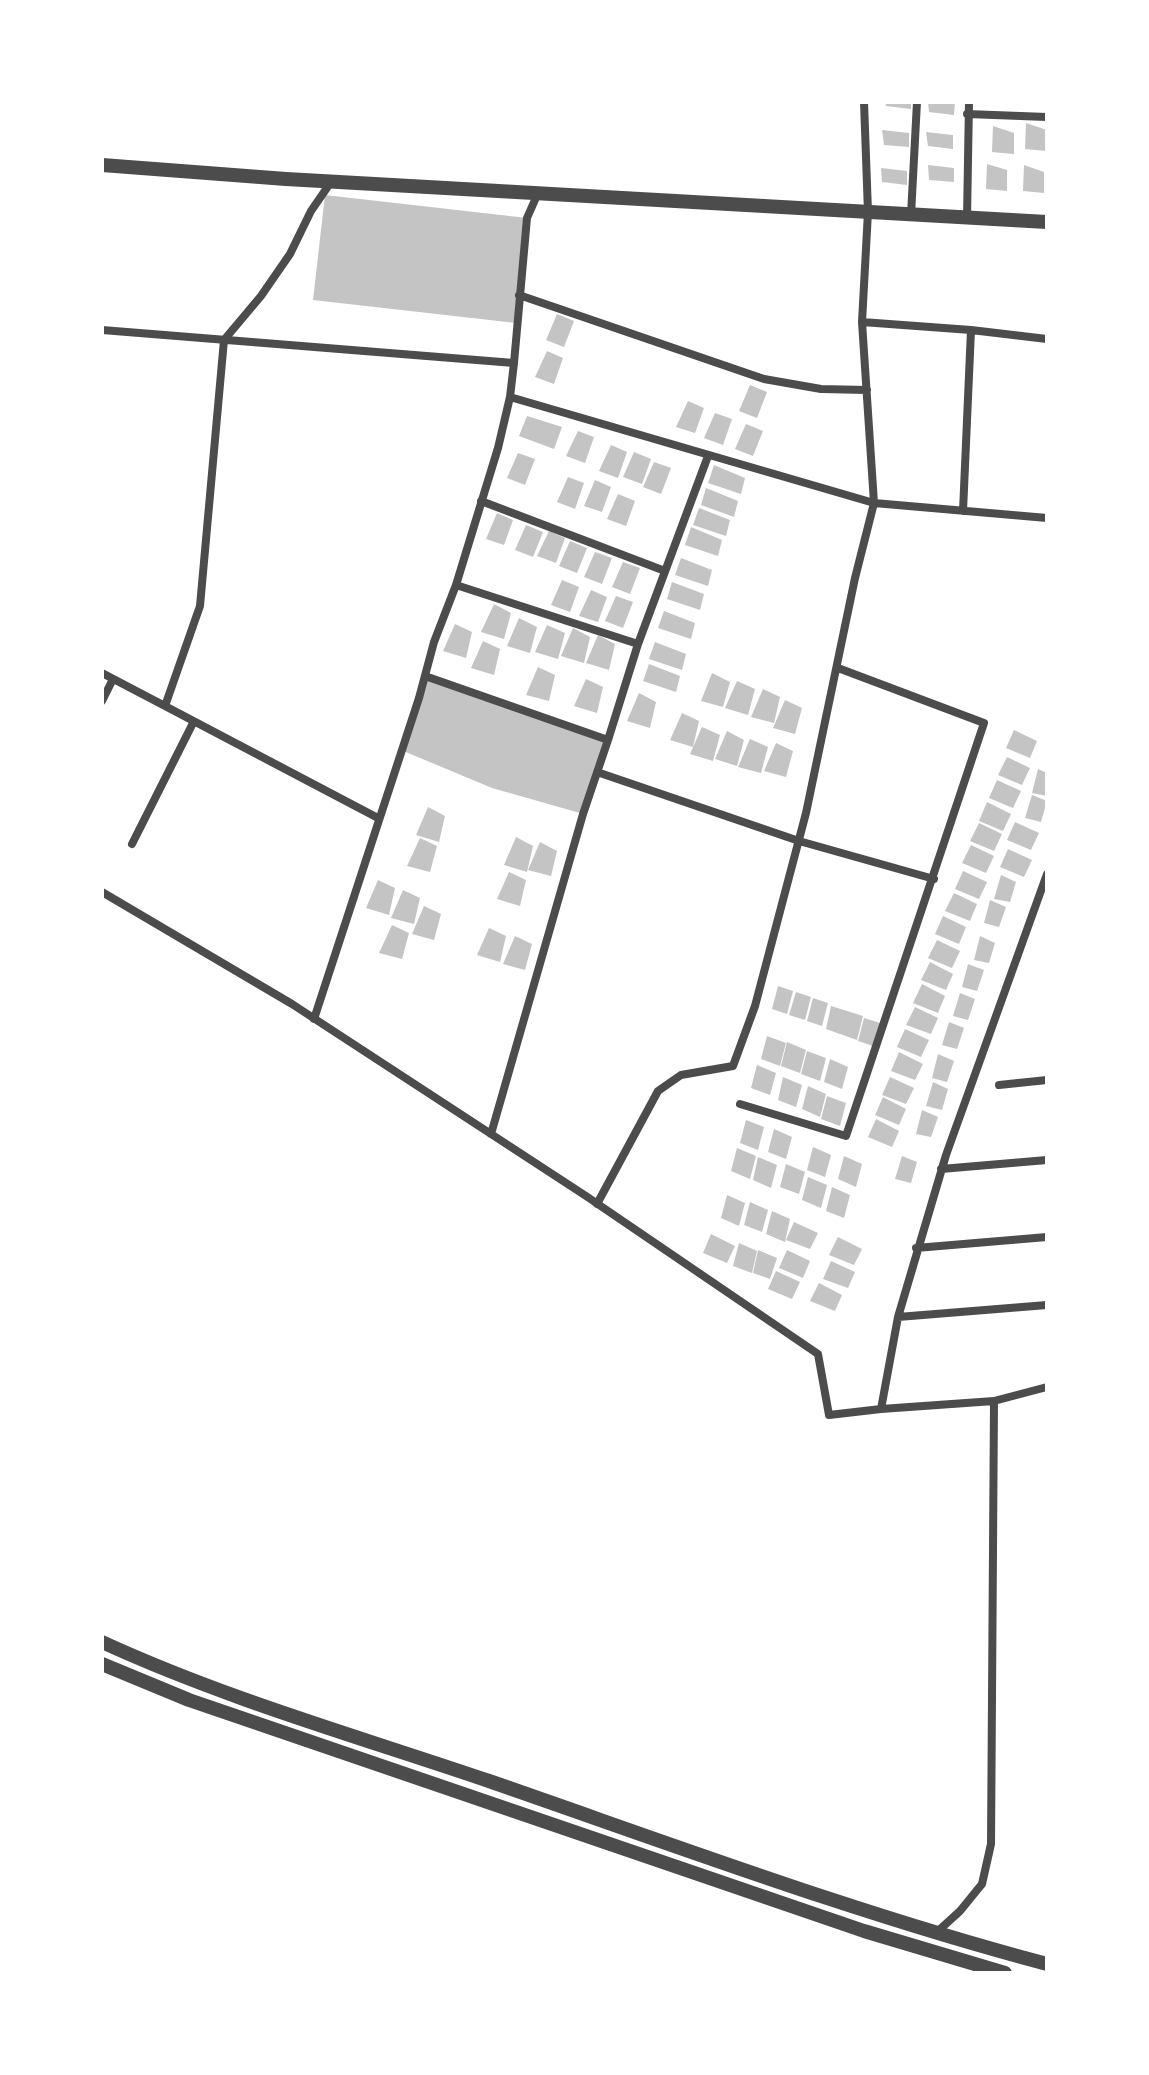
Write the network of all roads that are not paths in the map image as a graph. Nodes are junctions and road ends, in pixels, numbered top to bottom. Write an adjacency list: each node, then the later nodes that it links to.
1 (864, 102): 9 (street)
2 (917, 102): 10 (street)
3 (969, 102): 4 (street)
4 (967, 114): 5 (street); 11 (street)
5 (1047, 117)
6 (102, 165): 7 (street)
7 (331, 182): 8 (street); 18 (street)
8 (538, 193): 9 (street); 13 (street)
9 (868, 212): 10 (street); 14 (street)
10 (911, 215): 11 (street)
11 (967, 218): 12 (street)
12 (1047, 222)
13 (519, 295): 19 (street); 20 (street)
14 (862, 322): 16 (street); 20 (street)
15 (102, 330): 18 (street)
16 (971, 330): 17 (street); 25 (street)
17 (1047, 339)
18 (224, 340): 19 (street); 35 (street)
19 (514, 363): 21 (street)
20 (867, 390): 24 (street)
21 (510, 397): 22 (street); 23 (street)
22 (708, 456): 24 (street); 27 (street)
23 (481, 501): 27 (street); 28 (street)
24 (874, 503): 25 (street); 30 (street)
25 (963, 511): 26 (street)
26 (1047, 518)
27 (665, 571): 29 (street)
28 (456, 585): 29 (street); 32 (street)
29 (638, 644): 37 (street)
30 (838, 668): 40 (street); 43 (street)
31 (102, 673): 33 (street)
32 (425, 676): 37 (street); 39 (street)
33 (113, 679): 34 (street); 35 (street)
34 (102, 701)
35 (165, 706): 36 (street)
36 (193, 723): 39 (street); 41 (street)
37 (608, 740): 38 (street)
38 (597, 772): 40 (street); 51 (street)
39 (378, 818): 47 (street)
40 (799, 841): 43 (street); 54 (street)
41 (132, 844)
42 (1047, 874): 46 (street)
43 (934, 879): 50 (street)
44 (102, 892): 47 (street)
45 (1047, 896): 46 (street)
46 (1037, 901): 53 (street)
47 (314, 1019): 51 (street)
48 (1047, 1080): 49 (street)
49 (999, 1085)
50 (740, 1104)
51 (491, 1134): 54 (street)
52 (1047, 1160): 53 (street)
53 (941, 1169): 56 (street)
54 (597, 1204): 61 (street)
55 (1047, 1237): 56 (street)
56 (916, 1248): 58 (street)
57 (1047, 1305): 58 (street)
58 (898, 1317): 61 (street)
59 (1047, 1387): 60 (street)
60 (994, 1401): 61 (street); 64 (street)
61 (881, 1409)
62 (102, 1642): 64 (street)
63 (102, 1664): 66 (street)
64 (937, 1932): 65 (street)
65 (1047, 1964)
66 (1005, 1973)

